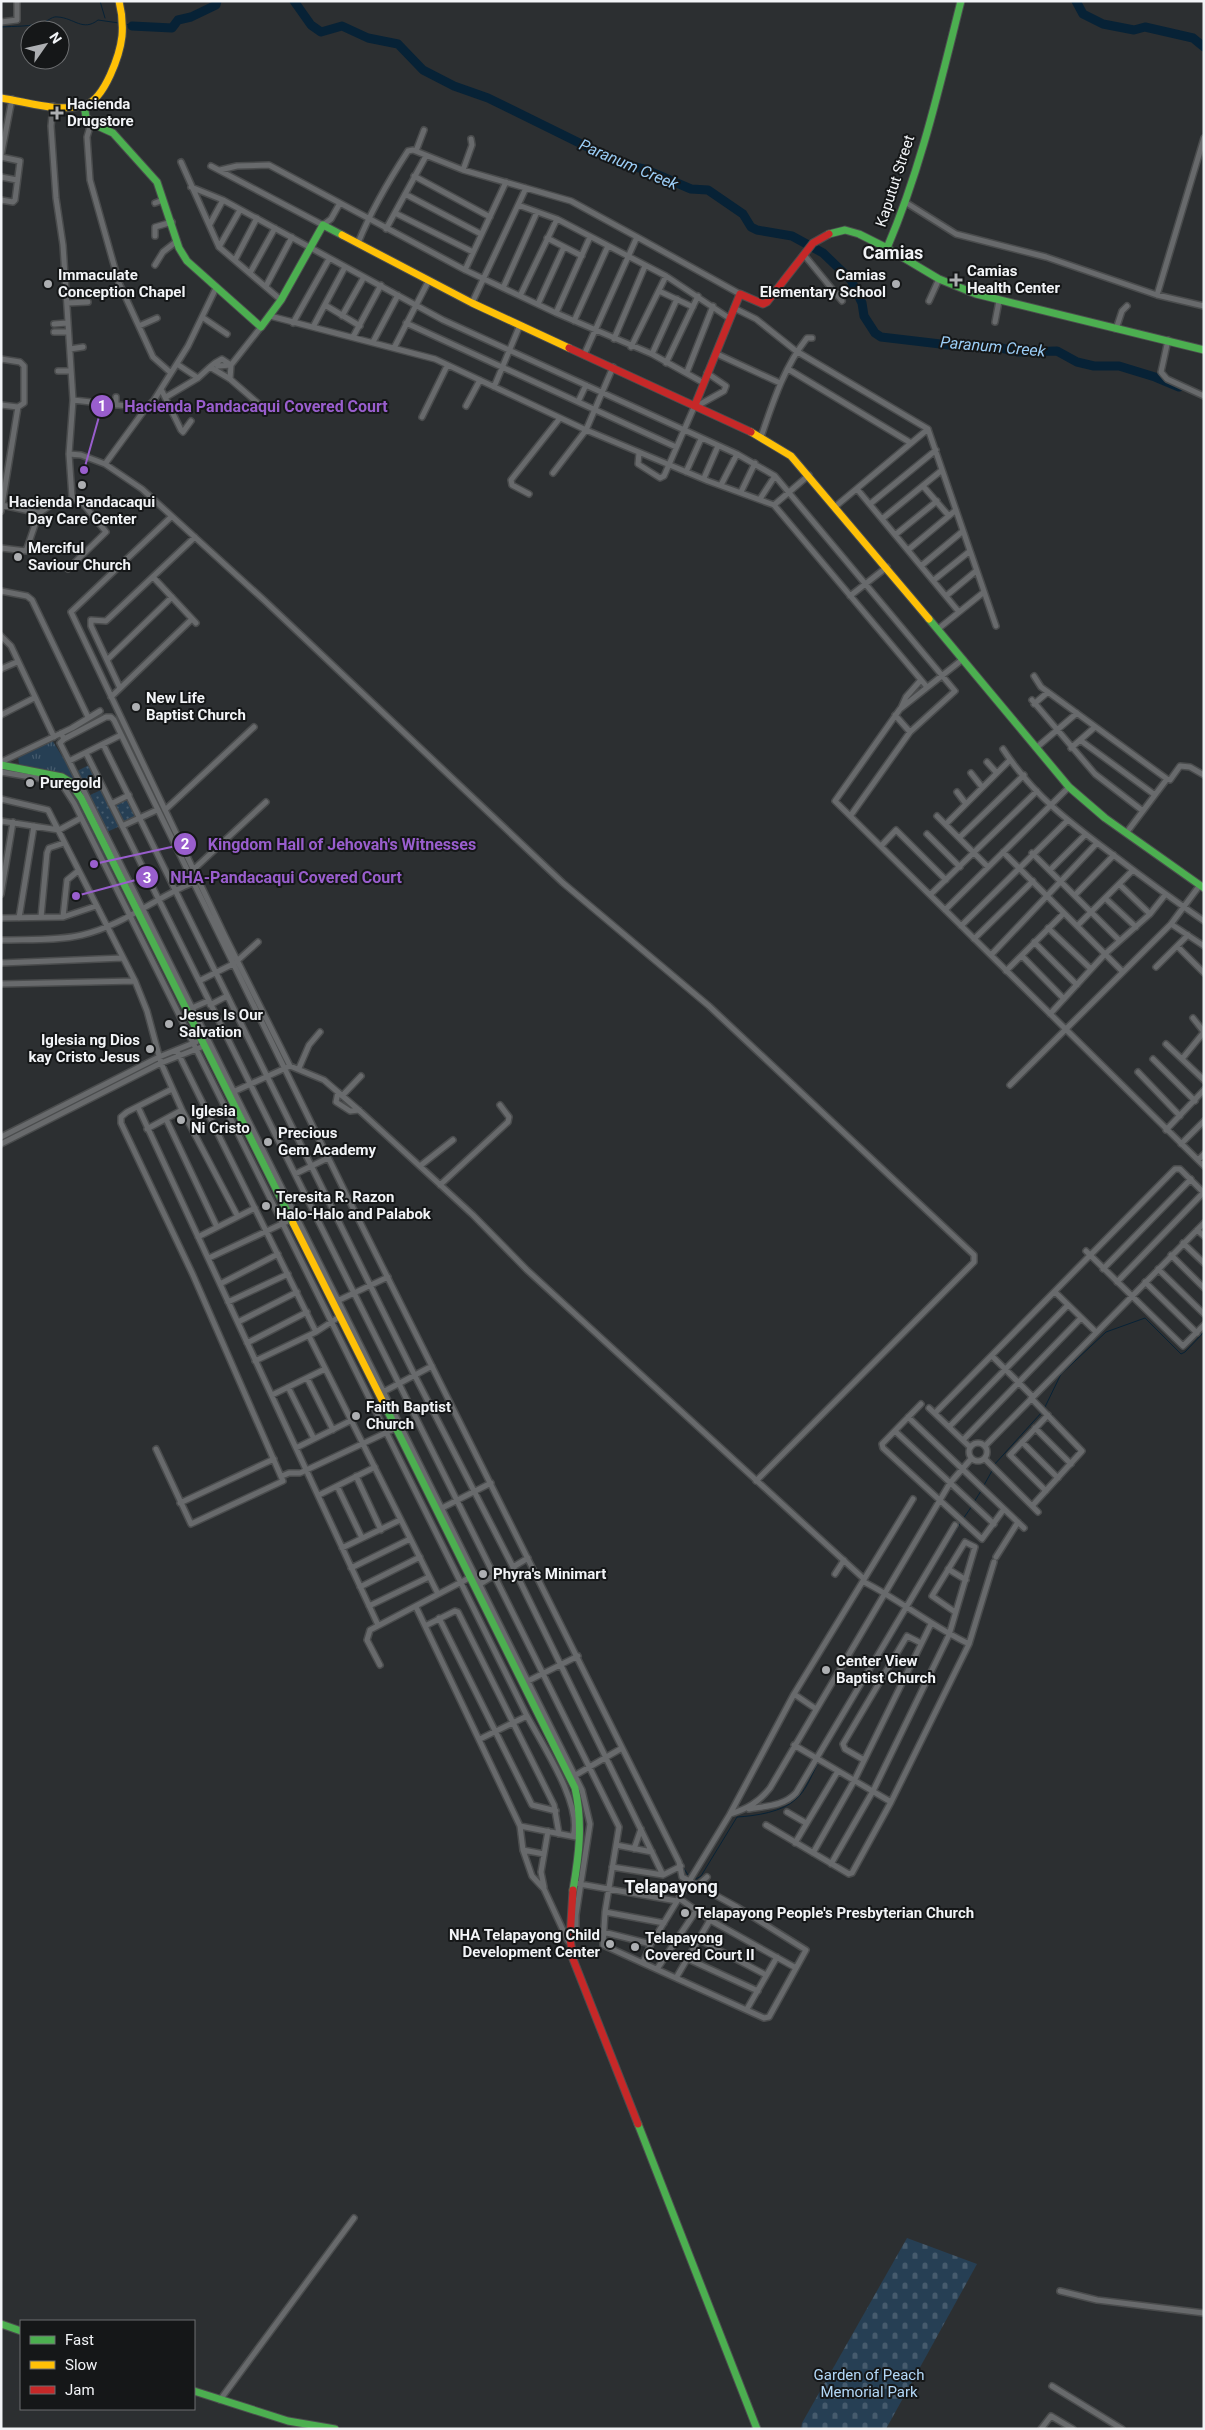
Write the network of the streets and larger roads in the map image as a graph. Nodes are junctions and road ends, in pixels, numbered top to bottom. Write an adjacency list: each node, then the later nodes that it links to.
1 (18, 1): 4 (street)
2 (119, 1): 7 (street)
3 (962, 1): 30 (street, Kaputut Street)
4 (1, 22)
5 (1, 98): 6 (street)
6 (12, 99): 8 (street); 15 (street)
7 (84, 105): 8 (street); 9 (street)
8 (53, 106): 91 (street)
9 (91, 123): 28 (street); 114 (street)
10 (424, 130): 13 (street)
11 (1204, 138): 82 (street)
12 (471, 139): 19 (street)
13 (416, 151): 14 (street); 40 (street)
14 (426, 156): 19 (street); 20 (street)
15 (1, 157): 22 (street)
16 (181, 162): 24 (street)
17 (211, 166): 18 (street)
18 (220, 170): 32 (street); 43 (street)
19 (463, 170): 23 (street)
20 (414, 176): 26 (street); 37 (street)
21 (1, 177): 22 (street)
22 (18, 180): 27 (street)
23 (506, 182): 25 (street); 37 (street)
24 (192, 186): 29 (street); 42 (street)
25 (526, 188): 33 (street); 48 (street)
26 (405, 194): 35 (street); 46 (street)
27 (1, 200)
28 (163, 200): 31 (street); 41 (street)
29 (223, 200): 34 (street); 42 (street)
30 (905, 202): 58 (street, Kaputut Street); 82 (street)
31 (155, 203)
32 (340, 203): 40 (street); 43 (street)
33 (518, 205): 36 (street); 72 (street)
34 (240, 210): 38 (street); 55 (street)
35 (395, 212): 45 (street); 59 (street)
36 (537, 212): 39 (street); 78 (street)
37 (490, 216): 46 (street)
38 (257, 218): 44 (street); 64 (street)
39 (557, 219): 49 (street); 51 (street)
40 (368, 220): 45 (street); 53 (street)
41 (172, 222): 47 (street); 52 (street)
42 (210, 224): 55 (street)
43 (323, 225): 53 (street); 57 (street)
44 (274, 228): 50 (street); 69 (street)
45 (386, 229): 68 (street)
46 (482, 234): 59 (street)
47 (155, 236)
48 (637, 236): 62 (street); 80 (street)
49 (590, 237): 54 (street); 61 (street)
50 (292, 238): 57 (street); 76 (street)
51 (547, 238): 56 (street); 83 (street)
52 (176, 241): 65 (street); 77 (street)
53 (358, 243): 74 (street)
54 (608, 246): 62 (street); 107 (street)
55 (219, 247): 64 (street)
56 (564, 247): 61 (street); 94 (street)
57 (310, 248): 63 (street); 86 (street)
58 (887, 248): 60 (street); 73 (street, Kaputut Street)
59 (473, 252): 68 (street)
60 (806, 253): 80 (street); 90 (street)
61 (582, 256): 101 (street)
62 (627, 256): 66 (street); 118 (street)
63 (329, 259): 67 (street); 110 (street)
64 (236, 260): 69 (street)
65 (155, 265)
66 (645, 266): 70 (street); 125 (street)
67 (345, 267): 71 (street); 95 (street)
68 (466, 270): 72 (street)
69 (250, 273): 76 (street)
70 (666, 276): 79 (street); 84 (street)
71 (364, 277): 75 (street); 103 (street)
72 (484, 279): 78 (street); 92 (street)
73 (938, 279): 87 (street); 88 (street, Kaputut Street)
74 (428, 282): 92 (street); 93 (street)
75 (381, 285): 81 (street); 115 (street)
76 (266, 286): 86 (street)
77 (216, 288): 104 (street); 116 (street)
78 (502, 288): 83 (street)
79 (659, 291): 85 (street); 129 (street)
80 (740, 294): 100 (street)
81 (398, 295): 93 (street); 127 (street)
82 (1157, 295): 96 (street)
83 (520, 296): 94 (street)
84 (698, 296): 97 (street); 99 (street)
85 (677, 299): 99 (street); 135 (street)
86 (281, 300): 102 (street)
87 (929, 301)
88 (998, 301): 108 (street); 119 (street, Kaputut Street)
89 (88, 302): 91 (street)
90 (842, 302)
91 (67, 303): 109 (street)
92 (472, 303): 113 (street)
93 (416, 304): 111 (street); 132 (street)
94 (538, 304): 101 (street)
95 (325, 305): 103 (street); 117 (street)
96 (1204, 305)
97 (714, 306): 106 (street); 149 (street)
98 (1127, 306): 119 (street)
99 (693, 307): 139 (street)
100 (734, 308): 106 (street); 134 (street)
101 (556, 313): 107 (street)
102 (270, 316): 110 (street); 116 (street)
103 (342, 316): 115 (street)
104 (202, 317): 122 (street); 140 (street)
105 (157, 318): 114 (street)
106 (730, 318): 136 (street)
107 (574, 321): 118 (street)
108 (995, 322)
109 (67, 323): 112 (street); 121 (street)
110 (293, 323): 117 (street)
111 (406, 323): 130 (street); 146 (street)
112 (54, 324)
113 (520, 325): 132 (street); 137 (street)
114 (139, 326): 150 (street)
115 (360, 326): 123 (street)
116 (261, 327): 141 (street)
117 (313, 327): 123 (street)
118 (596, 330): 125 (street); 137 (street)
119 (1116, 330): 126 (street, Kaputut Street)
120 (54, 332): 121 (street)
121 (68, 332): 131 (street)
122 (227, 334)
123 (354, 337): 127 (street)
124 (812, 338): 134 (street)
125 (614, 339): 129 (street)
126 (1168, 340): 133 (street, Kaputut Street); 161 (street)
127 (373, 342): 130 (street)
128 (83, 347): 131 (street)
129 (631, 347): 135 (street)
130 (394, 348): 142 (street)
131 (70, 349): 148 (street)
132 (510, 350): 146 (street); 157 (street)
133 (1204, 350)
134 (796, 351): 145 (street); 179 (street)
135 (652, 354): 139 (street)
136 (717, 354): 151 (street); 156 (street)
137 (584, 355): 144 (street)
138 (1, 359): 169 (street)
139 (666, 363): 149 (street)
140 (177, 364): 150 (street); 152 (street)
141 (231, 365): 143 (street); 153 (street)
142 (448, 366): 154 (street); 174 (street)
143 (210, 367): 152 (street); 153 (street)
144 (613, 367): 160 (street); 171 (street)
145 (788, 369): 156 (street); 182 (street)
146 (502, 370): 158 (street); 165 (street)
147 (58, 371): 148 (street)
148 (71, 371): 164 (street)
149 (687, 372): 155 (street)
150 (170, 373): 159 (street)
151 (707, 373): 155 (street); 171 (street)
152 (198, 378): 163 (street)
153 (230, 379): 168 (street)
154 (480, 380): 158 (street); 170 (street)
155 (702, 382): 171 (street)
156 (780, 383): 180 (street)
157 (586, 385): 160 (street); 165 (street)
158 (494, 387): 175 (street)
159 (162, 388): 163 (street); 172 (street)
160 (602, 392): 173 (street); 178 (street)
161 (1204, 396)
162 (116, 397): 167 (street)
163 (166, 397): 176 (street)
164 (73, 400): 167 (street); 187 (street)
165 (578, 402): 173 (street)
166 (1, 404): 169 (street)
167 (116, 405): 172 (street)
168 (260, 405)
169 (18, 406): 210 (street)
170 (466, 406)
171 (696, 406): 178 (street); 180 (street)
172 (146, 408): 190 (street)
173 (594, 411): 177 (street); 184 (street)
174 (422, 417)
175 (560, 418): 177 (street); 203 (street)
176 (191, 421)
177 (586, 430): 186 (street); 193 (street)
178 (684, 430): 181 (street); 184 (street)
179 (928, 430): 182 (street); 185 (street)
180 (761, 437): 195 (street)
181 (701, 439): 183 (street); 194 (street)
182 (911, 443): 200 (street)
183 (718, 446): 188 (street); 197 (street)
184 (676, 447): 191 (street)
185 (936, 450): 192 (street); 207 (street)
186 (639, 452): 191 (street); 191 (street)
187 (69, 454): 190 (street); 204 (street)
188 (737, 454): 189 (street); 198 (street)
189 (755, 463): 196 (street); 201 (street)
190 (105, 464): 214 (street)
191 (668, 465): 194 (street)
192 (942, 470): 199 (street); 211 (street)
193 (553, 472)
194 (686, 472): 197 (street)
195 (809, 475): 202 (street); 209 (street)
196 (775, 476): 202 (street); 205 (street)
197 (704, 478): 198 (street)
198 (721, 485): 201 (street)
199 (923, 486): 206 (street); 215 (street)
200 (857, 489): 207 (street); 209 (street)
201 (741, 492): 205 (street)
202 (790, 492): 208 (street); 228 (street)
203 (529, 494)
204 (72, 497): 212 (street); 224 (street)
205 (760, 499): 208 (street)
206 (937, 501): 213 (street); 217 (street)
207 (870, 504): 215 (street)
208 (774, 505): 231 (street)
209 (836, 506): 223 (street)
210 (2, 508): 212 (street)
211 (956, 510): 213 (street); 216 (street)
212 (39, 513): 219 (street)
213 (949, 516): 220 (street)
214 (171, 517): 218 (street); 248 (street)
215 (882, 519): 217 (street)
216 (963, 531): 221 (street); 222 (street)
217 (895, 535): 220 (street)
218 (195, 537): 226 (street); 519 (street)
219 (1, 548)
220 (908, 550): 222 (street)
221 (970, 552): 225 (street); 227 (street)
222 (921, 566): 227 (street)
223 (887, 567): 228 (street); 236 (street)
224 (68, 569)
225 (976, 571): 230 (street); 232 (street)
226 (153, 577): 233 (street); 239 (street)
227 (934, 580): 232 (street)
228 (867, 584): 231 (street); 242 (street)
229 (1, 592): 255 (street)
230 (984, 592): 234 (street); 235 (street)
231 (850, 596): 244 (street)
232 (946, 596): 234 (street)
233 (172, 597): 239 (street); 246 (street)
234 (959, 612): 236 (street)
235 (996, 626)
236 (938, 629): 238 (street)
237 (1, 636): 240 (street)
238 (963, 659): 242 (street); 266 (street)
239 (107, 660): 246 (street)
240 (17, 662): 241 (street); 249 (street)
241 (1, 669)
242 (943, 674): 245 (street); 259 (street)
243 (1034, 676): 247 (street)
244 (920, 681): 245 (street); 250 (street)
245 (926, 687): 250 (street)
246 (120, 688): 248 (street)
247 (1048, 692): 252 (street); 258 (street)
248 (111, 697): 294 (street)
249 (34, 698): 253 (street); 262 (street)
250 (900, 709): 254 (street)
251 (100, 711): 255 (street)
252 (1077, 713): 257 (street); 258 (street)
253 (1, 715)
254 (895, 715): 259 (street); 296 (street)
255 (88, 717): 260 (street)
256 (254, 727): 294 (street)
257 (1095, 727): 264 (street); 281 (street)
258 (1057, 731): 266 (street); 267 (street)
259 (910, 732): 296 (street)
260 (61, 733): 262 (street); 263 (street)
261 (121, 735): 263 (street); 265 (street); 293 (street)
262 (54, 737): 270 (street)
263 (64, 739): 272 (street)
264 (1080, 740): 267 (street); 287 (street)
265 (103, 744): 269 (street); 286 (street)
266 (1036, 748): 283 (street)
267 (1071, 748): 295 (street)
268 (1003, 749): 271 (street)
269 (86, 753): 272 (street); 290 (street)
270 (14, 756): 274 (street); 275 (street)
271 (1010, 760): 277 (street); 279 (street)
272 (69, 761): 342 (street)
273 (987, 762): 277 (street)
274 (1, 764): 275 (street)
275 (17, 771): 276 (street); 298 (street); 342 (street)
276 (1, 772)
277 (996, 772): 282 (street)
278 (971, 774): 282 (street)
279 (1024, 775): 284 (street); 310 (street)
280 (1204, 775): 281 (street)
281 (1167, 779): 287 (street)
282 (982, 787): 291 (street)
283 (1069, 787): 292 (street); 307 (street)
284 (1037, 790): 292 (street); 314 (street)
285 (957, 792): 291 (street)
286 (129, 794): 290 (street); 299 (street)
287 (1155, 795): 295 (street)
288 (1, 799): 306 (street)
289 (266, 802): 321 (street)
290 (111, 804): 305 (street)
291 (966, 804): 303 (street)
292 (1050, 806): 301 (street); 315 (street)
293 (157, 810): 299 (street); 328 (street)
294 (165, 810): 321 (street)
295 (1143, 811): 307 (street)
296 (851, 815): 313 (street)
297 (937, 816): 303 (street)
298 (82, 818): 306 (street); 342 (street)
299 (139, 819): 305 (street); 331 (street)
300 (1, 821): 302 (street)
301 (1067, 821): 309 (street); 316 (street)
302 (13, 822): 304 (street); 332 (street)
303 (946, 824): 310 (street)
304 (34, 826): 306 (street); 349 (street)
305 (122, 826): 338 (street)
306 (59, 830): 311 (street)
307 (1127, 832): 330 (street)
308 (927, 834): 318 (street)
309 (1085, 835): 312 (street); 322 (street)
310 (960, 837): 314 (street)
311 (64, 842): 323 (street); 346 (street)
312 (1097, 843): 317 (street); 325 (street)
313 (882, 846): 326 (street); 333 (street)
314 (975, 851): 318 (street); 319 (street)
315 (1004, 852): 319 (street); 320 (street)
316 (1032, 853): 320 (street); 322 (street)
317 (1114, 856): 324 (street); 335 (street)
318 (960, 867): 326 (street)
319 (988, 867): 341 (street)
320 (1018, 867): 327 (street); 352 (street)
321 (193, 870): 370 (street)
322 (1050, 870): 325 (street)
323 (78, 871): 339 (street); 347 (street)
324 (1132, 871): 329 (street); 336 (street)
325 (1060, 879): 334 (street); 335 (street)
326 (946, 880): 333 (street)
327 (1033, 880): 334 (street); 358 (street)
328 (192, 884): 331 (street); 370 (street)
329 (1120, 885): 337 (street); 345 (street)
330 (1202, 887): 340 (street)
331 (174, 890): 338 (street); 375 (street)
332 (1, 894)
333 (931, 894): 341 (street)
334 (1046, 894): 344 (street); 366 (street)
335 (1075, 895): 343 (street)
336 (1164, 895): 340 (street); 345 (street)
337 (1106, 899): 343 (street); 355 (street)
338 (157, 901): 342 (street); 378 (street)
339 (96, 906): 347 (street); 354 (street)
340 (1184, 908): 350 (street); 351 (street)
341 (946, 910): 352 (street)
342 (136, 912): 354 (street); 384 (street); 389 (street); 390 (street)
343 (1092, 912): 353 (street); 360 (street)
344 (1064, 913): 353 (street); 356 (street)
345 (1150, 914): 355 (street)
346 (41, 917): 347 (street); 349 (street)
347 (63, 917)
348 (1, 918): 349 (street)
349 (18, 918)
350 (1204, 921)
351 (1172, 924): 357 (street); 374 (street)
352 (961, 926): 358 (street)
353 (1077, 926): 365 (street)
354 (107, 927): 359 (street); 368 (street)
355 (1136, 927): 360 (street)
356 (1048, 928): 362 (street); 372 (street)
357 (1188, 935): 363 (street); 364 (street)
358 (974, 938): 366 (street)
359 (1, 940)
360 (1120, 940): 365 (street)
361 (258, 942): 370 (street)
362 (1034, 942): 367 (street); 380 (street)
363 (1177, 946): 371 (street); 376 (street)
364 (1204, 946)
365 (1106, 954): 372 (street); 374 (street)
366 (991, 955): 373 (street)
367 (1022, 956): 373 (street); 382 (street)
368 (123, 958): 369 (street); 377 (street)
369 (1, 963)
370 (235, 963): 375 (street); 398 (street)
371 (1156, 967)
372 (1091, 969): 380 (street)
373 (1006, 971): 385 (street)
374 (1123, 972): 387 (street)
375 (215, 973): 378 (street); 381 (street)
376 (1204, 973)
377 (135, 980): 379 (street); 397 (street)
378 (199, 981): 383 (street)
379 (1, 984)
380 (1077, 985): 382 (street)
381 (227, 996): 383 (street); 401 (street)
382 (1064, 999): 385 (street)
383 (209, 1003): 384 (street); 404 (street)
384 (192, 1008): 408 (street)
385 (1050, 1014): 387 (street)
386 (1193, 1018): 396 (street)
387 (1065, 1029): 405 (street); 418 (street)
388 (320, 1032): 399 (street)
389 (194, 1043): 390 (street); 392 (street); 393 (street)
390 (203, 1043): 392 (street); 435 (street)
391 (1166, 1044): 396 (street)
392 (197, 1049): 394 (street); 435 (street)
393 (177, 1051): 394 (street); 397 (street)
394 (181, 1056): 397 (street); 433 (street)
395 (1153, 1059): 410 (street)
396 (1182, 1059): 403 (street)
397 (160, 1060): 406 (street); 419 (street); 421 (street)
398 (287, 1067): 399 (street); 401 (street); 424 (street)
399 (299, 1068): 409 (street)
400 (1138, 1072): 414 (street)
401 (267, 1076): 404 (street); 426 (street)
402 (361, 1076): 409 (street)
403 (1204, 1080)
404 (250, 1085): 408 (street); 429 (street)
405 (1010, 1085)
406 (172, 1089): 412 (street); 413 (street)
407 (1204, 1090): 410 (street)
408 (233, 1092): 462 (street)
409 (340, 1094): 427 (street)
410 (1196, 1101): 414 (street)
411 (500, 1105): 431 (street)
412 (138, 1107): 417 (street); 509 (street)
413 (182, 1110): 415 (street); 434 (street)
414 (1180, 1116): 418 (street)
415 (166, 1119): 417 (street); 437 (street)
416 (1204, 1121): 422 (street)
417 (147, 1128): 441 (street)
418 (1166, 1130): 422 (street)
419 (1, 1137)
420 (453, 1140): 427 (street)
421 (1, 1144)
422 (1182, 1144): 425 (street)
423 (1204, 1154): 425 (street)
424 (328, 1158): 426 (street); 451 (street)
425 (1198, 1160): 428 (street)
426 (312, 1166): 429 (street); 455 (street)
427 (420, 1166): 431 (street)
428 (1204, 1166)
429 (295, 1174): 459 (street)
430 (1191, 1179): 432 (street); 444 (street); 448 (street)
431 (440, 1184): 519 (street)
432 (1204, 1193): 452 (street)
433 (255, 1208): 434 (street); 438 (street)
434 (237, 1215): 437 (street)
435 (287, 1221): 438 (street); 462 (street); 469 (street)
436 (1204, 1223): 439 (street)
437 (217, 1227): 441 (street)
438 (265, 1230): 443 (street); 446 (street)
439 (1197, 1230): 440 (street); 442 (street)
440 (1204, 1236)
441 (198, 1237): 446 (street)
442 (1183, 1243): 445 (street); 447 (street)
443 (278, 1254): 450 (street); 454 (street)
444 (1088, 1254): 448 (street); 458 (street)
445 (1171, 1255): 449 (street); 456 (street)
446 (208, 1258): 454 (street)
447 (1204, 1263)
448 (1103, 1269): 452 (street)
449 (1158, 1269): 453 (street); 465 (street)
450 (288, 1274): 457 (street); 461 (street)
451 (388, 1277): 455 (street); 478 (street)
452 (1117, 1282): 460 (street)
453 (1145, 1282): 460 (street); 473 (street)
454 (220, 1284): 461 (street)
455 (372, 1285): 459 (street); 481 (street)
456 (1204, 1288)
457 (297, 1292): 464 (street); 468 (street)
458 (1055, 1292): 463 (street); 476 (street)
459 (354, 1294): 462 (street); 484 (street)
460 (1132, 1296): 472 (street); 473 (street)
461 (228, 1302): 468 (street)
462 (335, 1302): 466 (street); 486 (street)
463 (1068, 1305): 467 (street); 480 (street)
464 (308, 1312): 471 (street); 475 (street)
465 (1204, 1314)
466 (340, 1317): 469 (street); 496 (street)
467 (1081, 1318): 472 (street); 483 (street)
468 (238, 1322): 475 (street)
469 (332, 1322): 471 (street); 500 (street)
470 (1204, 1325): 473 (street)
471 (316, 1332): 474 (street)
472 (1096, 1332): 488 (street)
473 (1196, 1333)
474 (309, 1336): 477 (street); 479 (street)
475 (247, 1342): 477 (street)
476 (992, 1356): 480 (street); 492 (street)
477 (255, 1361): 487 (street)
478 (432, 1366): 481 (street); 521 (street)
479 (326, 1369): 482 (street); 494 (street)
480 (1005, 1369): 483 (street); 495 (street)
481 (415, 1376): 484 (street); 524 (street)
482 (307, 1378): 485 (street); 498 (street)
483 (1018, 1382): 488 (street); 502 (street)
484 (399, 1384): 486 (street); 528 (street)
485 (288, 1388): 487 (street); 501 (street)
486 (383, 1392): 531 (street)
487 (272, 1395): 507 (street)
488 (1032, 1398): 491 (street); 505 (street)
489 (921, 1404): 493 (street)
490 (929, 1408): 492 (street)
491 (1045, 1412): 497 (street); 512 (street)
492 (935, 1414): 495 (street)
493 (908, 1417): 499 (street); 514 (street)
494 (352, 1420): 498 (street); 504 (street)
495 (949, 1427): 502 (street)
496 (396, 1428): 500 (street); 552 (street)
497 (1035, 1428): 503 (street); 512 (street)
498 (333, 1430): 501 (street)
499 (895, 1431): 520 (street); 527 (street)
500 (388, 1433): 504 (street); 555 (street)
501 (314, 1439): 507 (street)
502 (962, 1440): 506 (street)
503 (1022, 1442): 518 (street); 523 (street)
504 (363, 1444): 513 (street); 515 (street)
505 (984, 1446): 506 (street); 511 (street)
506 (970, 1447): 510 (street)
507 (296, 1448): 515 (street)
508 (156, 1449): 529 (street)
509 (274, 1459): 516 (street); 529 (street)
510 (971, 1459): 511 (street); 514 (street)
511 (985, 1459): 530 (street)
512 (1071, 1464): 518 (street)
513 (376, 1467): 517 (street); 534 (street)
514 (962, 1469): 520 (street); 532 (street)
515 (307, 1470): 516 (street); 525 (street)
516 (282, 1476): 529 (street)
517 (356, 1476): 522 (street); 539 (street)
518 (1058, 1478): 523 (street)
519 (756, 1481): 545 (street)
520 (950, 1483): 527 (street); 536 (street)
521 (491, 1484): 524 (street); 544 (street)
522 (336, 1486): 525 (street); 540 (street)
523 (1046, 1491): 530 (street)
524 (474, 1493): 528 (street); 546 (street)
525 (318, 1494): 542 (street)
526 (913, 1499): 553 (street)
527 (941, 1500): 536 (street); 558 (street)
528 (458, 1501): 531 (street); 550 (street)
529 (180, 1503)
530 (1032, 1506): 533 (street)
531 (442, 1508): 556 (street)
532 (1004, 1509): 535 (street); 536 (street)
533 (1038, 1512)
534 (400, 1520): 539 (street); 541 (street)
535 (1018, 1522): 538 (street); 570 (street)
536 (994, 1524)
537 (955, 1525): 562 (street)
538 (1024, 1528)
539 (381, 1530): 540 (street)
540 (362, 1538): 542 (street)
541 (410, 1539): 543 (street); 547 (street)
542 (342, 1548): 547 (street)
543 (420, 1557): 551 (street); 557 (street)
544 (528, 1558): 546 (street); 571 (street)
545 (844, 1560): 549 (street); 553 (street)
546 (513, 1567): 573 (street)
547 (351, 1568): 557 (street)
548 (948, 1569): 554 (street); 554 (street); 563 (street)
549 (835, 1574)
550 (494, 1576): 556 (street); 574 (street)
551 (429, 1577): 559 (street); 560 (street)
552 (469, 1578): 555 (street); 603 (street)
553 (864, 1580): 558 (street); 576 (street)
554 (966, 1580): 563 (street)
555 (461, 1582): 559 (street); 578 (street)
556 (480, 1584): 575 (street)
557 (360, 1587): 560 (street)
558 (886, 1593): 562 (street); 577 (street)
559 (438, 1594): 561 (street)
560 (369, 1606): 566 (street)
561 (416, 1607): 566 (street); 567 (street)
562 (905, 1608): 565 (street); 585 (street)
563 (955, 1612): 568 (street)
564 (439, 1618): 567 (street); 579 (street); 580 (street)
565 (931, 1624): 568 (street); 569 (street)
566 (378, 1625): 572 (street)
567 (425, 1626): 581 (street)
568 (949, 1635): 570 (street); 591 (street)
569 (921, 1643): 586 (street); 586 (street)
570 (968, 1644): 592 (street)
571 (578, 1656): 573 (street); 583 (street)
572 (380, 1665)
573 (560, 1666): 574 (street); 584 (street)
574 (542, 1674): 575 (street); 587 (street)
575 (528, 1681): 589 (street)
576 (794, 1694): 577 (street); 596 (street)
577 (816, 1709): 582 (street)
578 (528, 1716): 579 (street); 603 (street)
579 (514, 1723): 580 (street); 594 (street)
580 (496, 1732): 581 (street); 594 (street)
581 (480, 1740): 599 (street)
582 (794, 1745): 585 (street); 593 (street)
583 (622, 1748): 584 (street); 612 (street)
584 (606, 1757): 587 (street); 600 (street)
585 (816, 1758): 588 (street); 593 (street)
586 (864, 1760): 590 (street)
587 (589, 1768): 589 (street); 605 (street)
588 (838, 1771): 590 (street); 597 (street)
589 (574, 1776): 618 (street)
590 (854, 1781): 591 (street); 609 (street)
591 (873, 1792): 592 (street); 611 (street)
592 (891, 1802): 611 (street)
593 (747, 1809): 596 (street)
594 (556, 1810): 602 (street)
595 (787, 1812): 597 (street)
596 (730, 1814): 616 (street)
597 (806, 1823): 604 (street)
598 (766, 1825): 604 (street)
599 (520, 1826): 601 (street); 607 (street)
600 (641, 1829): 606 (street); 608 (street)
601 (548, 1831): 602 (street); 610 (street)
602 (559, 1834): 603 (street)
603 (577, 1837): 617 (street)
604 (795, 1842): 609 (street)
605 (616, 1845): 606 (street); 613 (street)
606 (634, 1849): 608 (street)
607 (523, 1850): 610 (street); 620 (street)
608 (652, 1852): 614 (street)
609 (813, 1853): 611 (street)
610 (544, 1854): 620 (street)
611 (831, 1864)
612 (680, 1866): 614 (street); 616 (street)
613 (612, 1867): 614 (street); 621 (street)
614 (663, 1875)
615 (707, 1877): 619 (street)
616 (691, 1880): 619 (street); 622 (street)
617 (574, 1883): 618 (street); 628 (street)
618 (582, 1884): 621 (street); 628 (street)
619 (698, 1885): 634 (street)
620 (544, 1889): 628 (street)
621 (609, 1889): 622 (street); 624 (street)
622 (678, 1900): 623 (street); 626 (street)
623 (696, 1911): 625 (street); 635 (street)
624 (605, 1912): 626 (street); 627 (street)
625 (710, 1920): 629 (street); 631 (street)
626 (664, 1923): 630 (street)
627 (602, 1932): 630 (street); 633 (street)
628 (569, 1940): 649 (street)
629 (700, 1940): 632 (street); 636 (street)
630 (651, 1944): 633 (street)
631 (777, 1957): 634 (street); 636 (street)
632 (688, 1960): 637 (street); 638 (street)
633 (643, 1962): 635 (street)
634 (796, 1968): 639 (street)
635 (657, 1969): 637 (street)
636 (766, 1975): 638 (street)
637 (676, 1978): 639 (street)
638 (758, 1991): 639 (street)
639 (747, 2010)
640 (354, 2218): 647 (street)
641 (1060, 2291): 642 (street)
642 (1204, 2313)
643 (1, 2324): 644 (street)
644 (20, 2331)
645 (1052, 2386): 652 (street)
646 (195, 2391): 647 (street)
647 (220, 2400): 648 (street)
648 (335, 2429)
649 (758, 2429)
650 (1041, 2429): 651 (street)
651 (1072, 2429)
652 (1122, 2429)

